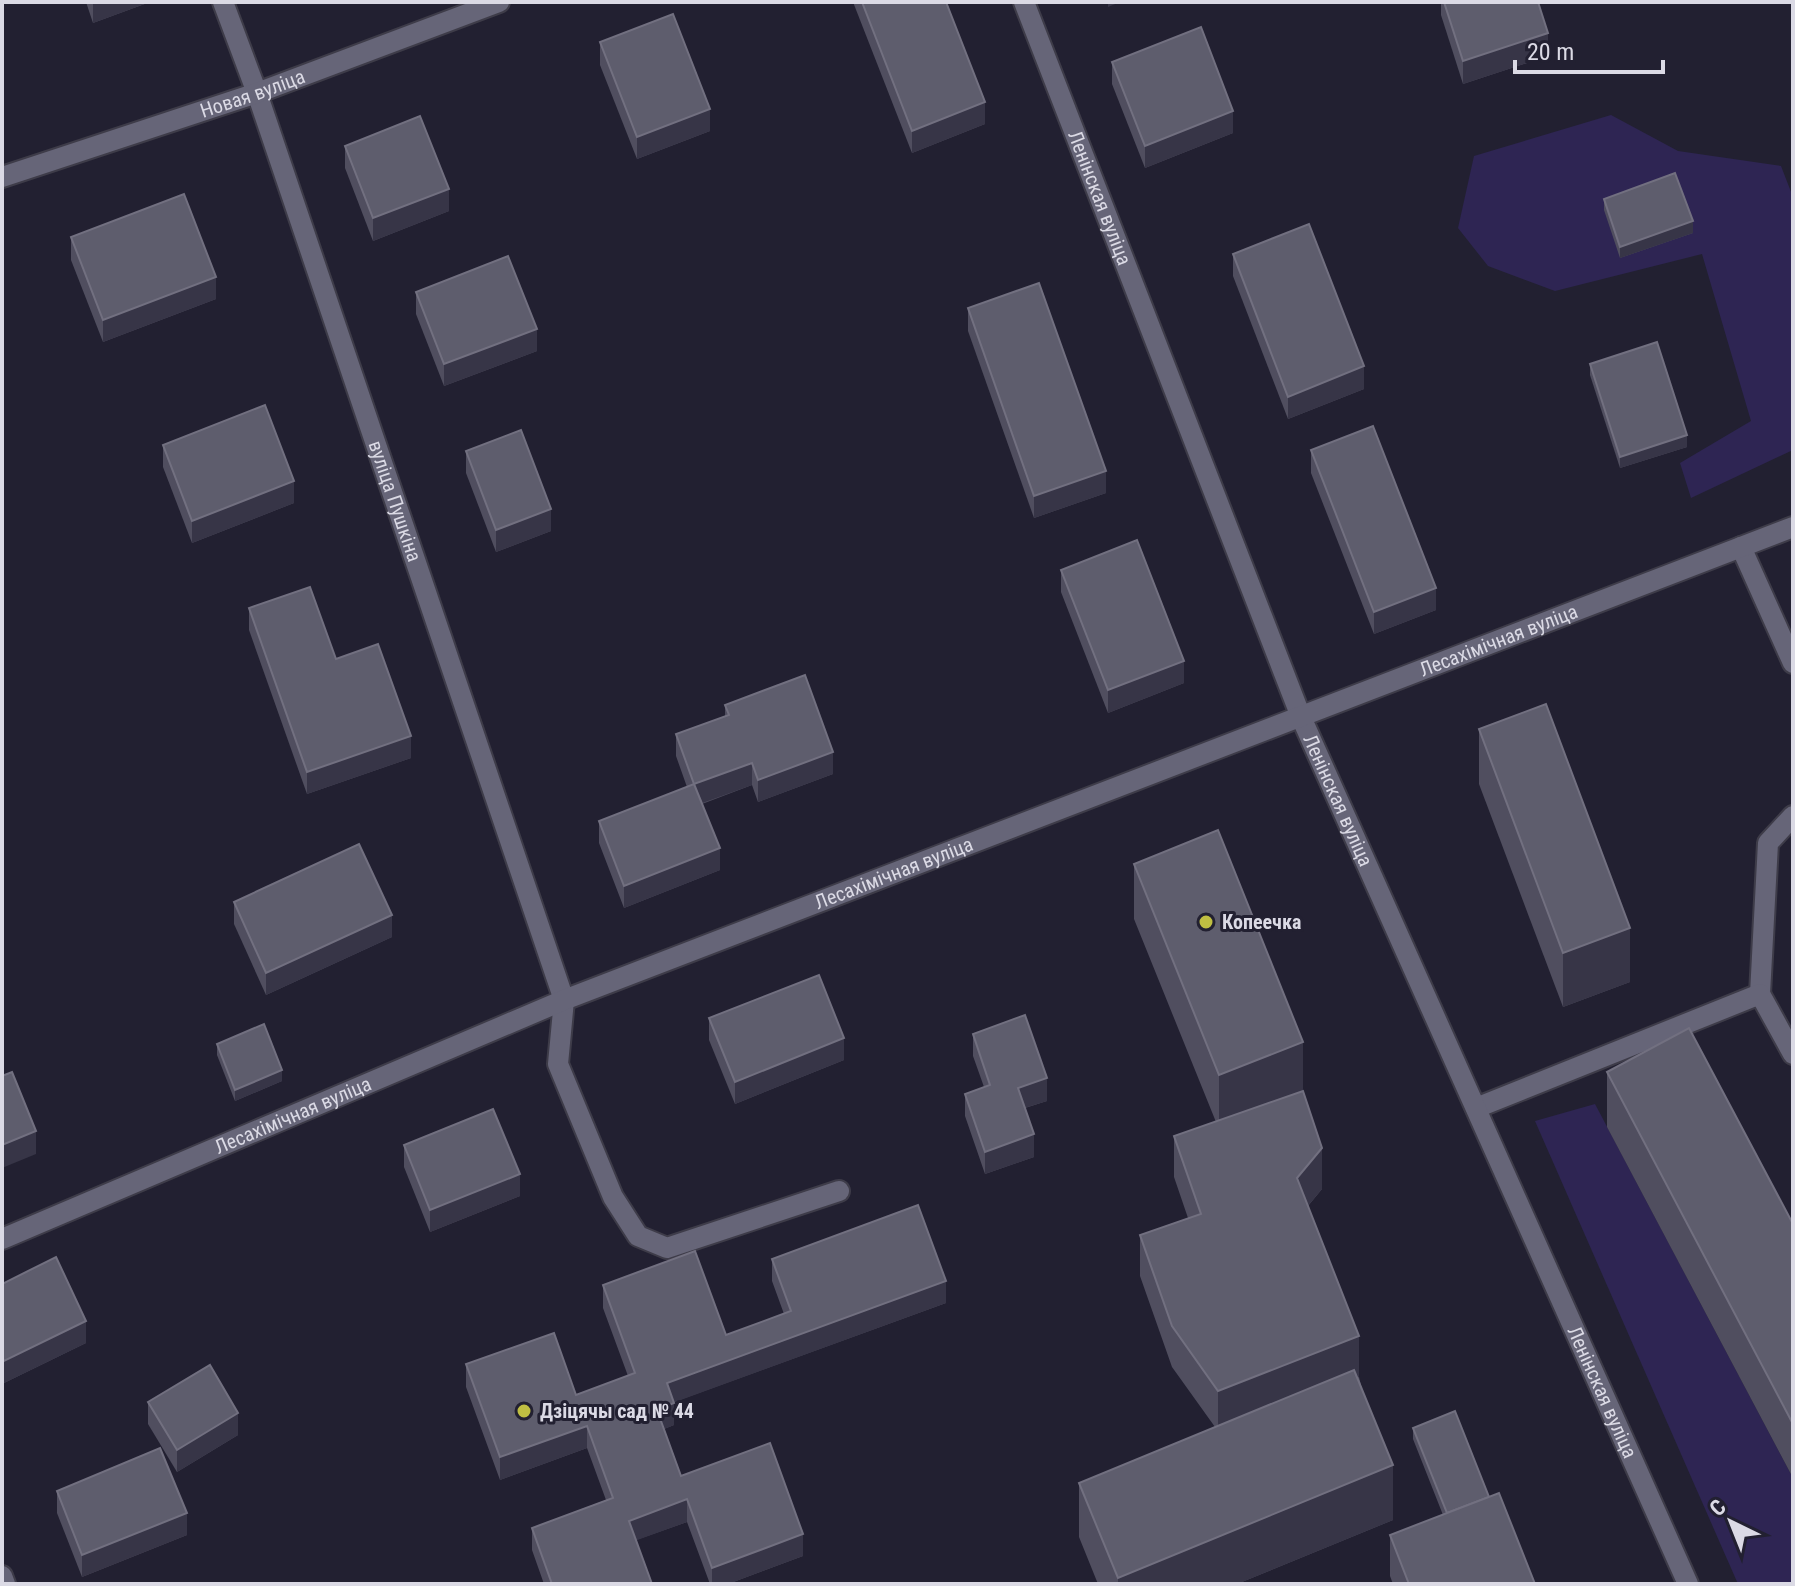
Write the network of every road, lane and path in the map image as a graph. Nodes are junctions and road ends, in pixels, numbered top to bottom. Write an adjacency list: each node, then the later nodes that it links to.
1 (223, 2): 4 (street, вуліца Пушкіна)
2 (499, 2): 4 (street, Новая вуліца)
3 (1024, 2): 9 (street, Ленінская вуліца)
4 (257, 93): 5 (street, Новая вуліца); 12 (street, вуліца Пушкіна)
5 (2, 177)
6 (1793, 527): 7 (street, Лесахімічная вуліца)
7 (1741, 547): 8 (street); 9 (street, Лесахімічная вуліца)
8 (1793, 663)
9 (1301, 717): 12 (street, Лесахімічная вуліца); 14 (street, Ленінская вуліца)
10 (1793, 816): 11 (street)
11 (1760, 994): 13 (street); 14 (street)
12 (564, 1000): 15 (street); 16 (street, Лесахімічная вуліца)
13 (1793, 1054)
14 (1476, 1108): 19 (street, Ленінская вуліца)
15 (839, 1191)
16 (2, 1239)
17 (2, 1576): 18 (street)
18 (5, 1584)
19 (1688, 1584)

